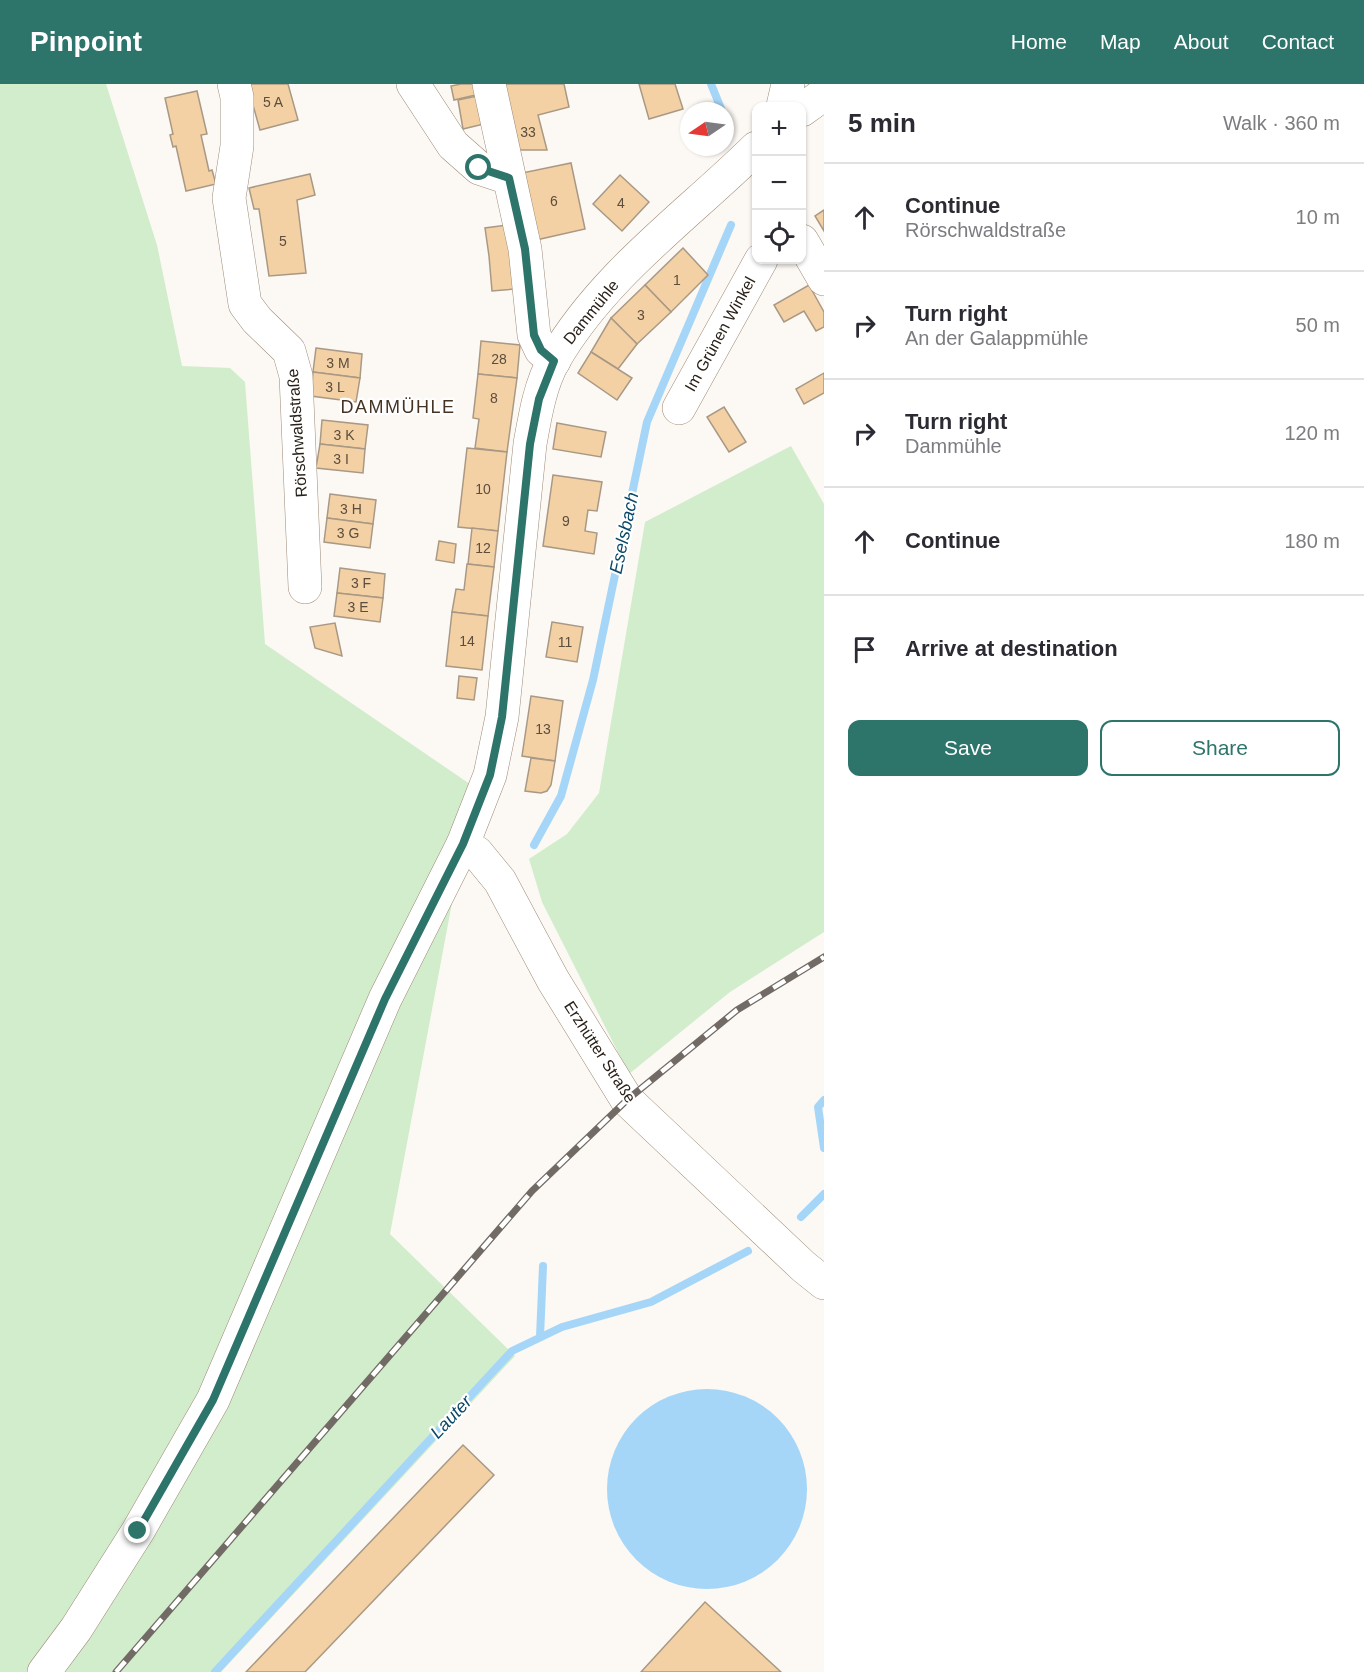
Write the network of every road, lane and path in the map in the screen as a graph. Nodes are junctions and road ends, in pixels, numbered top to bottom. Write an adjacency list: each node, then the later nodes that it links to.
1 (234, 84): 15 (street, Rörschwaldstraße)
2 (413, 84): 9 (street)
3 (489, 84): 9 (street)
4 (788, 84): 6 (street)
5 (824, 94): 7 (street)
6 (784, 102)
7 (806, 107)
8 (752, 158): 13 (street, Dammühle)
9 (509, 178): 13 (street)
10 (806, 250): 12 (street)
11 (759, 264): 14 (street, Im Grünen Winkel)
12 (824, 279)
13 (554, 361): 16 (street, Dammühle)
14 (680, 408)
15 (305, 587)
16 (463, 844): 17 (street, Erzhütter Straße); 18 (street, Dammühle)
17 (822, 1281)
18 (44, 1672)

